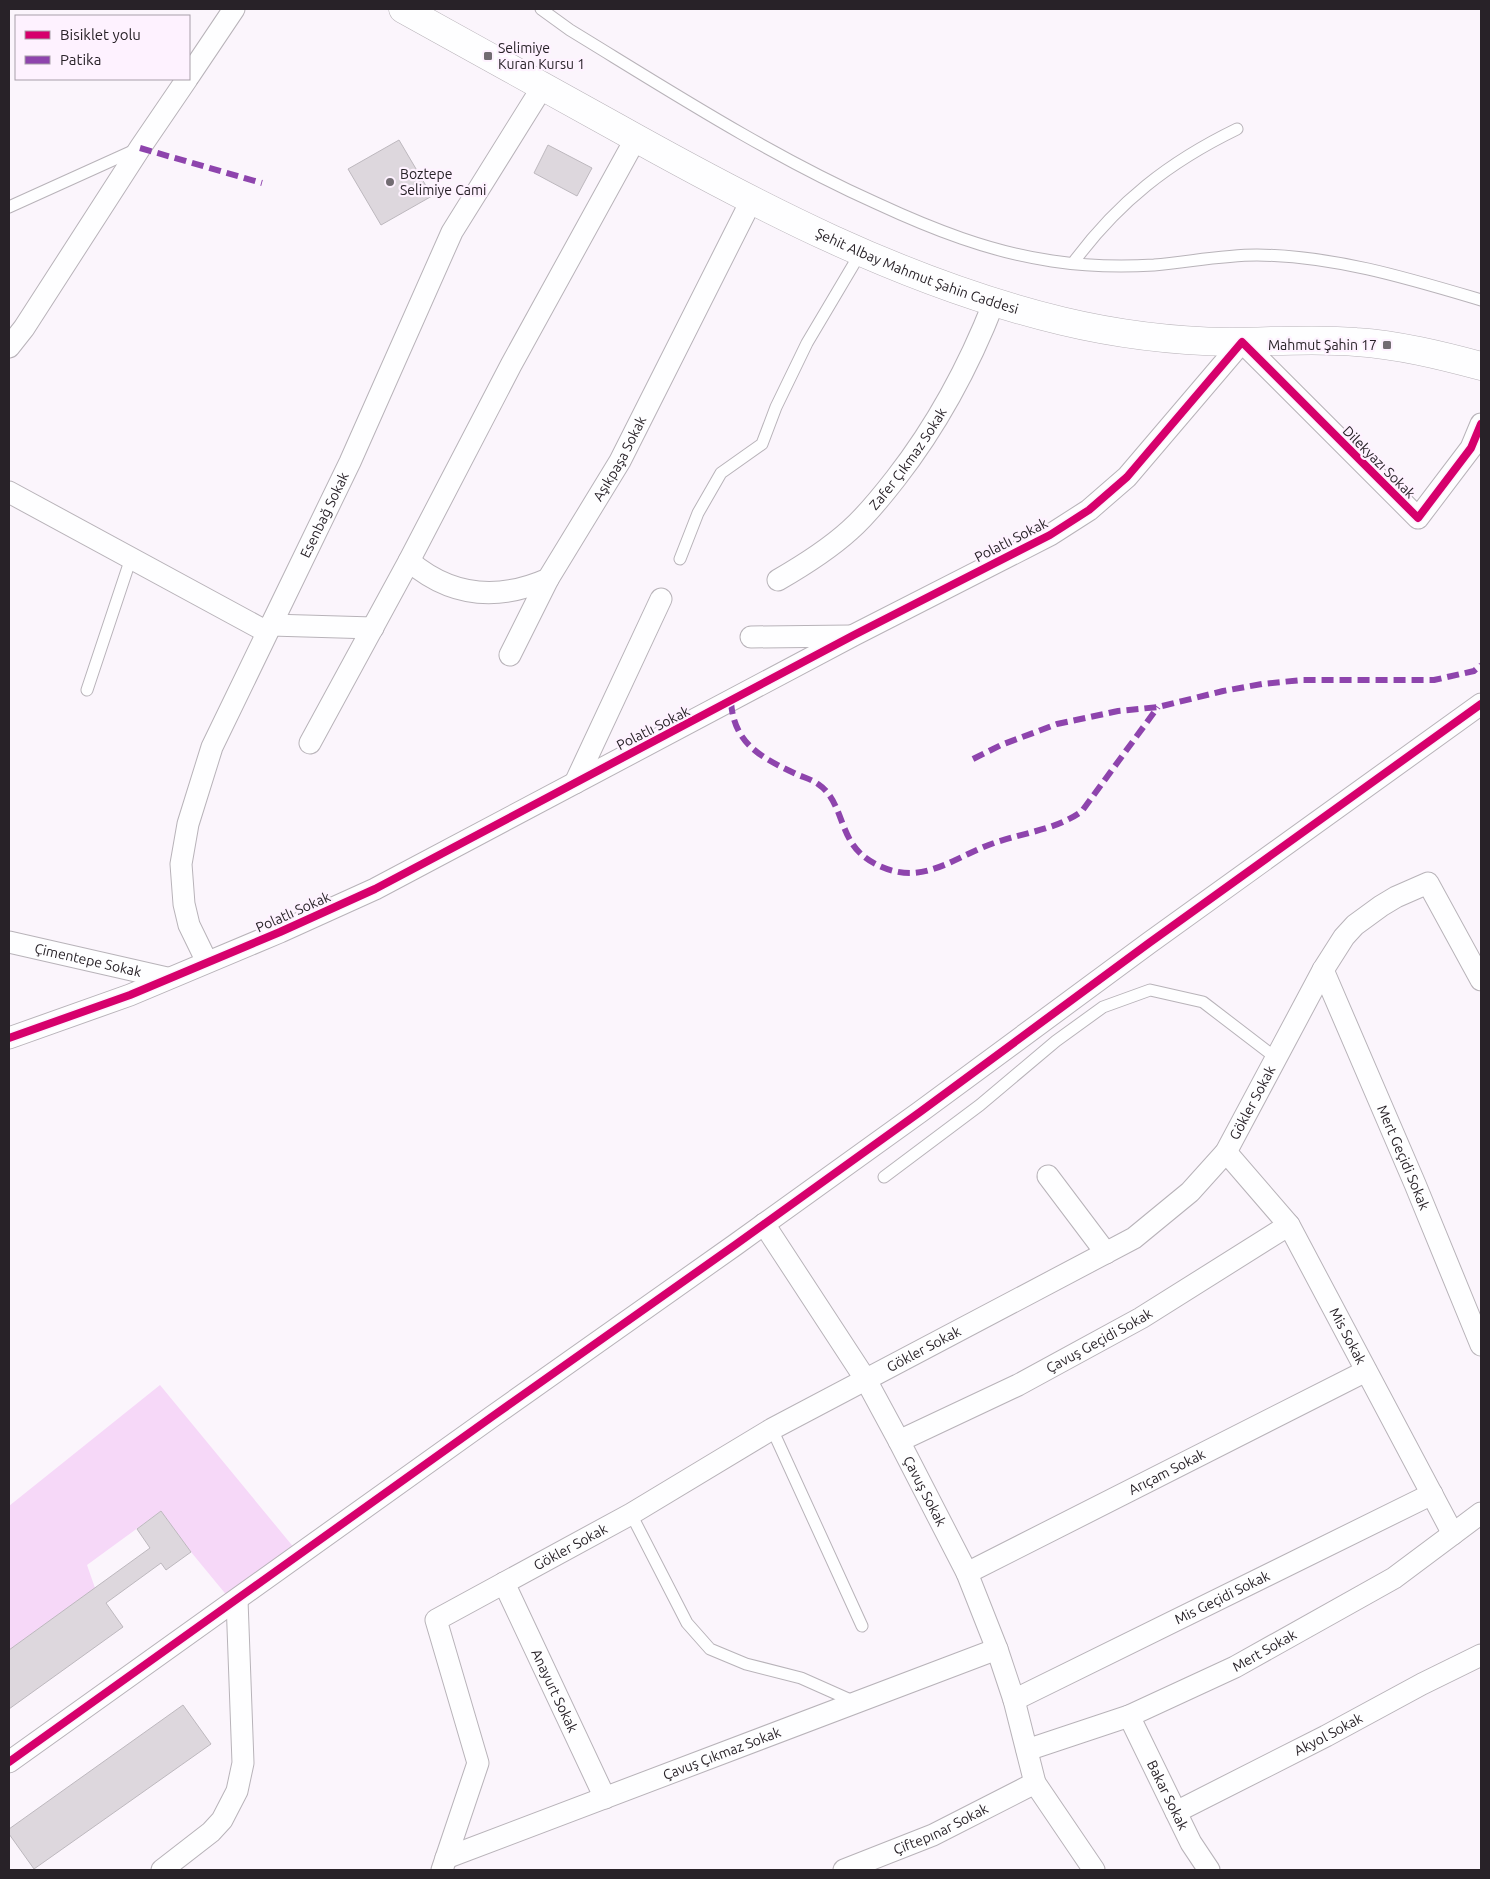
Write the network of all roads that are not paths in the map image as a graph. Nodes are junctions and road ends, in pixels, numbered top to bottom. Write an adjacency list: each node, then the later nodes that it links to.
1 (234, 9): 4 (street)
2 (403, 9): 6 (street, Şehit Albay Mahmut Şahin Caddesi)
3 (541, 9): 13 (lane)
4 (190, 74)
5 (186, 80): 9 (street)
6 (543, 86): 8 (street, Şehit Albay Mahmut Şahin Caddesi); 28 (street, Esenbağ Sokak)
7 (1237, 129): 13 (lane)
8 (636, 138): 10 (street, Şehit Albay Mahmut Şahin Caddesi); 23 (street)
9 (140, 148): 11 (lane); 17 (street)
10 (751, 200): 12 (street, Şehit Albay Mahmut Şahin Caddesi); 24 (street, Aşıkpaşa Sokak)
11 (9, 207)
12 (861, 252): 15 (street, Şehit Albay Mahmut Şahin Caddesi); 22 (lane)
13 (1073, 263): 14 (lane)
14 (1481, 300)
15 (994, 302): 16 (street, Şehit Albay Mahmut Şahin Caddesi); 25 (street, Zafer Çıkmaz Sokak)
16 (1242, 342): 18 (street, Şehit Albay Mahmut Şahin Caddesi); 19 (street, Dilekyazı Sokak); 29 (street, Polatlı Sokak)
17 (9, 347)
18 (1481, 366)
19 (1481, 424)
20 (9, 492): 21 (street)
21 (130, 558): 28 (street); 32 (lane)
22 (680, 559)
23 (409, 561): 24 (street); 27 (street)
24 (548, 580): 31 (street, Aşıkpaşa Sokak)
25 (778, 580)
26 (661, 599): 35 (street)
27 (373, 628): 28 (street); 34 (street)
28 (269, 629): 37 (street, Esenbağ Sokak)
29 (854, 636): 30 (street); 35 (street, Polatlı Sokak)
30 (751, 637)
31 (510, 655)
32 (87, 690)
33 (1481, 704): 46 (street)
34 (310, 743)
35 (576, 783): 37 (street, Polatlı Sokak)
36 (9, 942): 39 (street, Çimentepe Sokak)
37 (207, 962): 39 (street, Polatlı Sokak)
38 (1323, 970): 40 (street, Gökler Sokak); 42 (street, Gökler Sokak); 49 (street, Mert Geçidi Sokak)
39 (167, 978): 41 (street, Polatlı Sokak)
40 (1481, 980)
41 (9, 1038)
42 (1276, 1058): 43 (street, Gökler Sokak); 45 (lane)
43 (1226, 1152): 47 (street, Mis Sokak); 48 (street, Gökler Sokak)
44 (1048, 1176): 48 (street)
45 (884, 1177)
46 (764, 1224): 51 (street, Çavuş Sokak); 60 (street)
47 (1288, 1225): 50 (street, Mis Sokak); 53 (street, Çavuş Geçidi Sokak)
48 (1106, 1253): 51 (street, Gökler Sokak)
49 (1481, 1346)
50 (1366, 1371): 54 (street, Mis Sokak); 58 (street, Arıçam Sokak)
51 (866, 1380): 52 (street, Gökler Sokak); 53 (street, Çavuş Sokak)
52 (772, 1429): 56 (street, Gökler Sokak); 61 (lane)
53 (900, 1441): 58 (street, Çavuş Sokak)
54 (1432, 1494): 57 (street, Mis Sokak); 64 (street, Mis Geçidi Sokak)
55 (1481, 1513): 57 (street, Mert Sokak)
56 (631, 1514): 59 (street, Gökler Sokak); 65 (lane)
57 (1453, 1534): 66 (street, Mert Sokak)
58 (967, 1573): 62 (street, Çavuş Sokak)
59 (504, 1583): 70 (street, Anayurt Sokak); 72 (street, Gökler Sokak)
60 (237, 1600): 68 (street); 73 (street)
61 (862, 1626)
62 (997, 1649): 64 (street, Çavuş Sokak); 65 (street, Çavuş Çıkmaz Sokak)
63 (1481, 1654): 71 (street, Akyol Sokak)
64 (1014, 1700): 67 (street, Çavuş Sokak)
65 (856, 1703): 70 (street, Çavuş Çıkmaz Sokak)
66 (1129, 1716): 67 (street, Mert Sokak); 71 (street, Bakar Sokak)
67 (1027, 1750): 69 (street, Çavuş Sokak)
68 (9, 1762)
69 (1035, 1783): 74 (street, Çiftepınar Sokak); 75 (street)
70 (605, 1798): 72 (street, Çavuş Çıkmaz Sokak)
71 (1176, 1812): 76 (street, Bakar Sokak)
72 (444, 1864)
73 (162, 1870)
74 (844, 1870)
75 (1094, 1870)
76 (1210, 1870)

